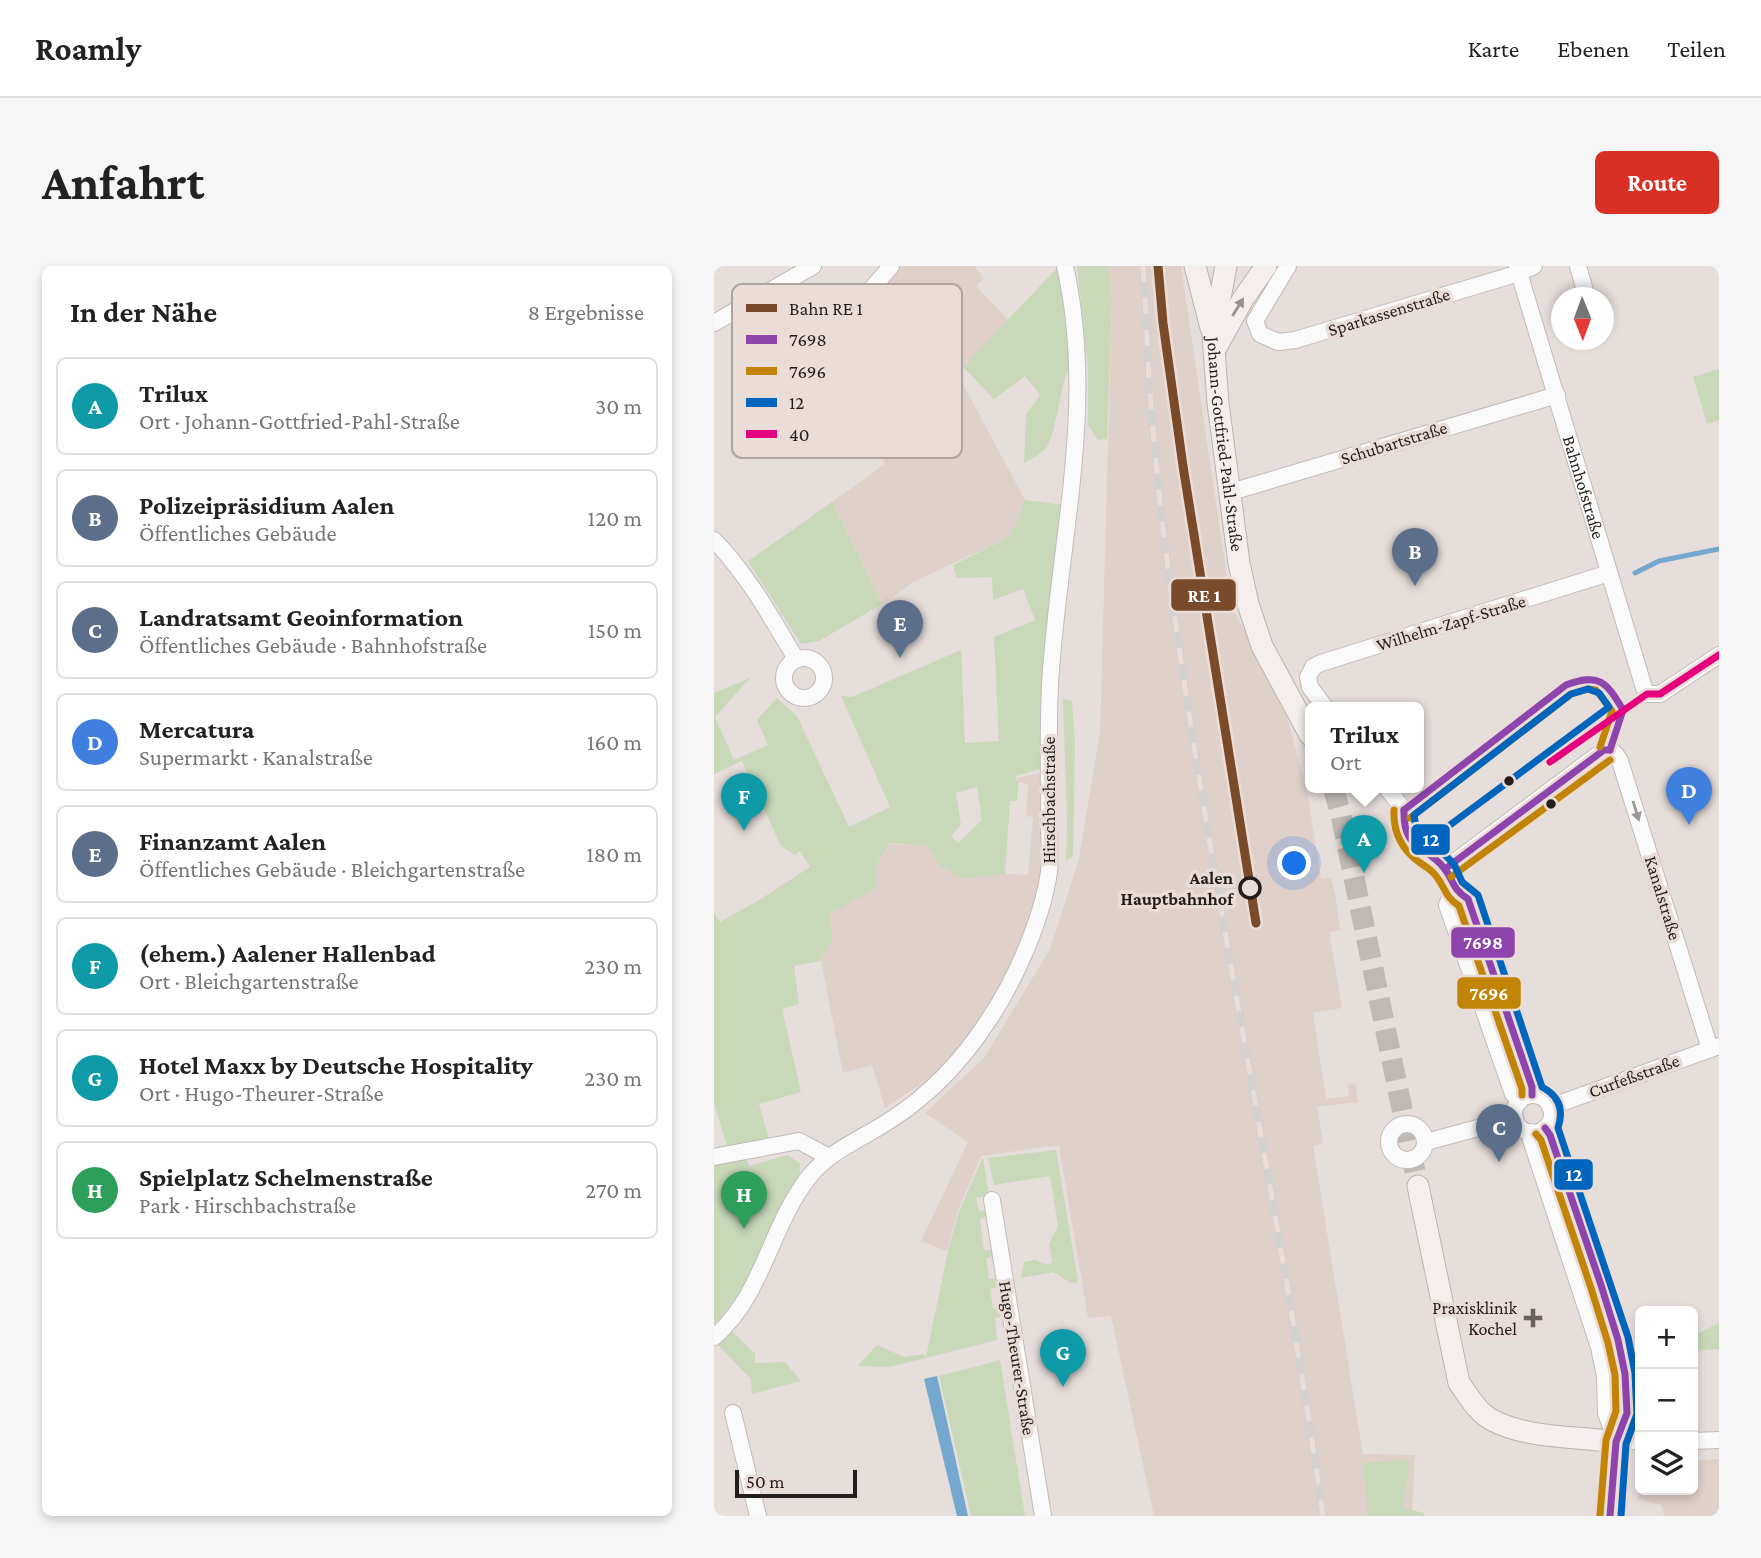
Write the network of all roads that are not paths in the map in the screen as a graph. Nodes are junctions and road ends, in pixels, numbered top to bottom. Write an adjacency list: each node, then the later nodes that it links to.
1 (813, 266): 10 (street)
2 (891, 266): 11 (street)
3 (1065, 266): 33 (street, Hirschbachstraße)
4 (1195, 266): 15 (main road)
5 (1226, 266): 15 (main road, Johann-Gottfried-Pahl-Straße)
6 (1266, 266): 15 (main road, one-way to 6)
7 (1288, 266): 9 (street, Sparkassenstraße)
8 (1578, 266): 12 (street)
9 (1523, 268): 16 (street, Bahnhofstraße)
10 (782, 284)
11 (876, 284)
12 (1584, 287)
13 (732, 313): 14 (street)
14 (714, 323)
15 (1214, 344): 17 (main road, Johann-Gottfried-Pahl-Straße)
16 (1557, 395): 17 (street, Schubartstraße); 19 (street, Bahnhofstraße)
17 (1231, 492): 23 (main road, Johann-Gottfried-Pahl-Straße)
18 (714, 540): 21 (street)
19 (1609, 573): 20 (street, Bahnhofstraße); 22 (street, Wilhelm-Zapf-Straße)
20 (1719, 655)
21 (796, 659)
22 (1321, 702)
23 (1305, 726)
24 (1391, 793): 25 (street)
25 (1442, 866): 26 (street, Kanalstraße, one-way to 26); 27 (street)
26 (1715, 1048): 28 (street, Curfeßstraße)
27 (1526, 1098): 28 (street); 29 (street)
28 (1550, 1107): 30 (street)
29 (1515, 1118): 30 (street); 31 (street)
30 (1538, 1130): 41 (street)
31 (1426, 1142)
32 (714, 1157): 33 (street)
33 (829, 1157): 36 (street, Hirschbachstraße)
34 (1418, 1186): 41 (main road)
35 (992, 1200): 43 (street, Hugo-Theurer-Straße)
36 (714, 1337)
37 (733, 1413): 42 (street)
38 (1719, 1440): 40 (street)
39 (1635, 1441): 41 (street)
40 (1698, 1441)
41 (1616, 1442): 44 (main road)
42 (758, 1516)
43 (1043, 1516)
44 (1611, 1516)

